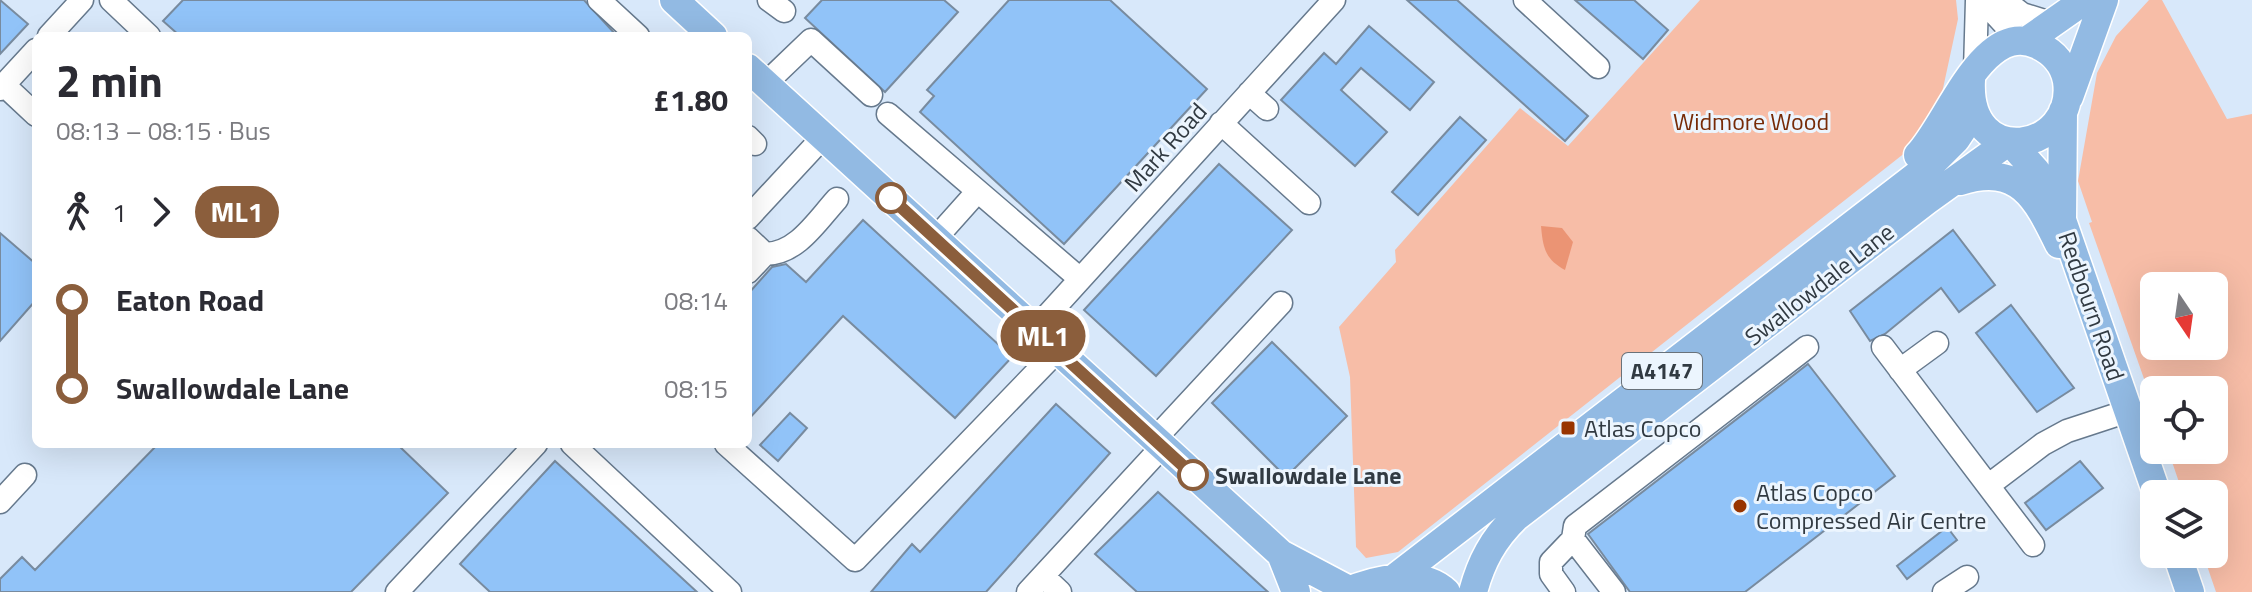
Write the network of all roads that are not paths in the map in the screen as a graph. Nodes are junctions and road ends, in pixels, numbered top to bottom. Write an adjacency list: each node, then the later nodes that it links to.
1 (82, 0): 13 (street)
2 (111, 0): 14 (street)
3 (599, 0): 15 (street)
4 (1334, 0): 24 (street, Mark Road)
5 (1525, 0): 20 (street)
6 (1977, 0): 22 (street)
7 (1988, 0): 17 (street)
8 (2004, 0): 12 (street)
9 (2085, 0): 12 (main road)
10 (2101, 0): 19 (main road); 26 (main road)
11 (682, 2): 16 (main road)
12 (2054, 24): 17 (main road)
13 (53, 32)
14 (145, 32)
15 (634, 32)
16 (709, 32)
17 (2024, 40): 19 (main road); 22 (main road)
18 (32, 61): 23 (street)
19 (2060, 64): 26 (main road)
20 (1598, 67)
21 (757, 76): 25 (street); 32 (main road)
22 (1973, 76): 29 (main road); 43 (main road, Swallowdale Lane)
23 (2, 87): 28 (street)
24 (1249, 93): 27 (street); 31 (street, Mark Road)
25 (871, 95)
26 (2065, 107): 33 (main road); 38 (main road, Redbourn Road)
27 (1267, 109)
28 (32, 112)
29 (1974, 112): 33 (main road); 43 (main road, Swallowdale Lane / A4147)
30 (888, 114): 34 (street)
31 (1221, 123): 37 (street); 45 (street, Mark Road)
32 (825, 135): 39 (street); 40 (main road)
33 (2010, 143): 36 (main road, Swallowdale Lane / A4147); 38 (main road, Redbourn Road)
34 (977, 192): 40 (street); 45 (street)
35 (837, 199): 42 (street)
36 (1926, 201): 47 (main road, Swallowdale Lane / A4147); 76 (main road, Swallowdale Lane / A4147)
37 (1309, 203)
38 (2060, 209): 47 (main road, Redbourn Road / A4147)
39 (752, 214)
40 (935, 239): 48 (main road)
41 (752, 242): 42 (street)
42 (765, 254): 44 (street)
43 (1809, 257): 67 (main road, Swallowdale Lane / A4147)
44 (752, 268)
45 (1079, 278): 48 (street, Mark Road)
46 (1281, 303): 55 (street)
47 (2098, 324): 54 (main road, Redbourn Road / A4147)
48 (1035, 329): 52 (main road)
49 (1937, 343): 53 (street)
50 (1807, 347): 63 (street)
51 (1883, 347): 53 (street)
52 (1058, 350): 55 (main road); 58 (street)
53 (1900, 370): 61 (street)
54 (2128, 411): 60 (main road, Redbourn Road / A4147); 61 (street)
55 (1157, 444): 65 (main road); 69 (street)
56 (532, 448): 71 (street)
57 (576, 448): 72 (street)
58 (730, 448)
59 (25, 475): 62 (street)
60 (2152, 480)
61 (1989, 485): 64 (street)
62 (0, 502)
63 (1573, 539): 77 (street); 78 (street)
64 (2033, 545)
65 (1281, 554): 70 (main road); 74 (main road)
66 (2182, 568): 80 (main road)
67 (1396, 577): 70 (main road); 75 (main road)
68 (1967, 577): 79 (street)
69 (1036, 584): 73 (street)
70 (1348, 591)
71 (397, 592)
72 (730, 592)
73 (1060, 592)
74 (1296, 592)
75 (1446, 592)
76 (1473, 592)
77 (1564, 592)
78 (1614, 592)
79 (1944, 592)
80 (2190, 592)

